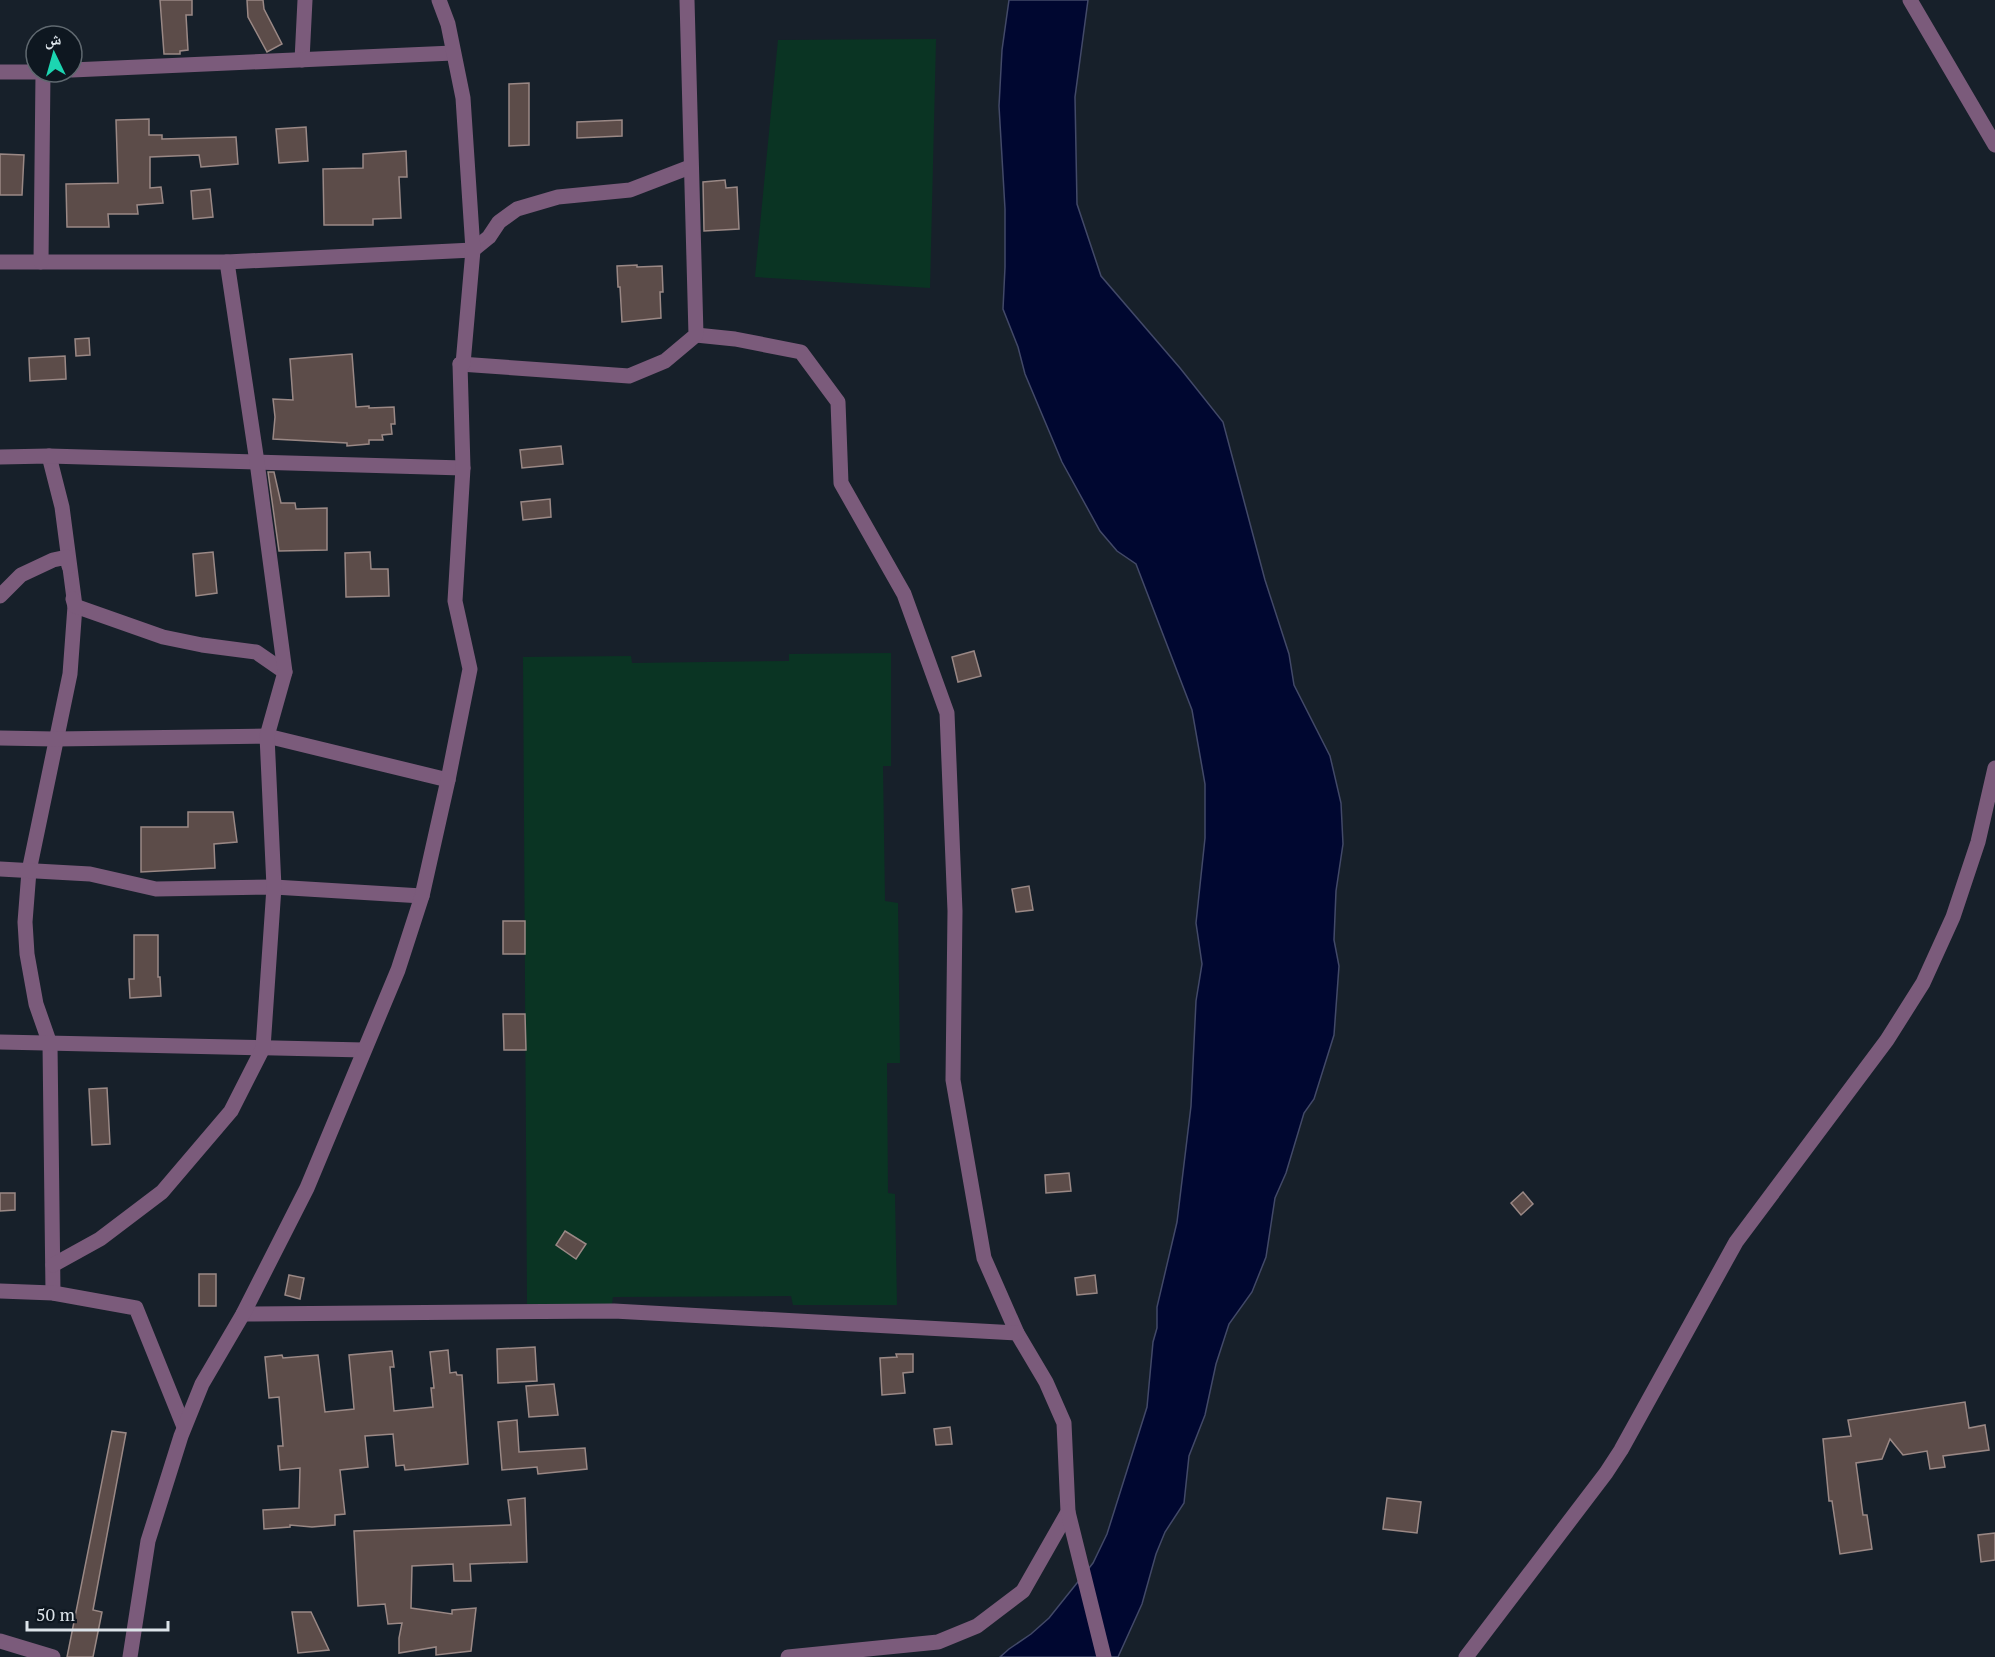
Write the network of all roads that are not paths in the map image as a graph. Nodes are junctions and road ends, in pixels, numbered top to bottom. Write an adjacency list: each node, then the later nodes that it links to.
1 (305, 0): 6 (street)
2 (439, 0): 5 (street)
3 (687, 0): 12 (street)
4 (1910, 0): 11 (street)
5 (453, 53): 6 (street); 13 (street)
6 (302, 60): 7 (street)
7 (84, 69)
8 (0, 72): 9 (street)
9 (24, 72)
10 (43, 84): 15 (street)
11 (1995, 146)
12 (690, 167): 13 (street); 17 (street)
13 (473, 250): 16 (street); 18 (street)
14 (0, 262): 15 (street)
15 (41, 262): 16 (street)
16 (227, 262): 21 (street)
17 (696, 335): 18 (street); 43 (street)
18 (460, 364): 22 (street)
19 (49, 456): 20 (street); 21 (street); 24 (street)
20 (0, 457)
21 (257, 462): 22 (street); 25 (street)
22 (462, 468): 30 (street)
23 (0, 596): 24 (street)
24 (75, 606): 25 (street); 28 (street)
25 (285, 672): 26 (street)
26 (267, 736): 28 (street); 30 (street); 33 (street)
27 (0, 738): 28 (street)
28 (55, 739): 32 (street)
29 (1995, 768): 51 (street)
30 (448, 780): 34 (street)
31 (0, 869): 32 (street)
32 (29, 871): 33 (street); 36 (street)
33 (274, 887): 34 (street); 37 (street)
34 (422, 896): 38 (street)
35 (0, 1042): 36 (street)
36 (50, 1044): 37 (street); 39 (street)
37 (263, 1048): 38 (street); 39 (street)
38 (364, 1050): 42 (street)
39 (53, 1266): 41 (street)
40 (0, 1291): 41 (street)
41 (53, 1293): 44 (street)
42 (243, 1314): 43 (street); 44 (street)
43 (1017, 1334): 45 (street)
44 (184, 1427): 48 (street)
45 (1068, 1512): 49 (street); 50 (street)
46 (0, 1641): 47 (street)
47 (53, 1657)
48 (130, 1657)
49 (788, 1657)
50 (1104, 1657)
51 (1466, 1657)

